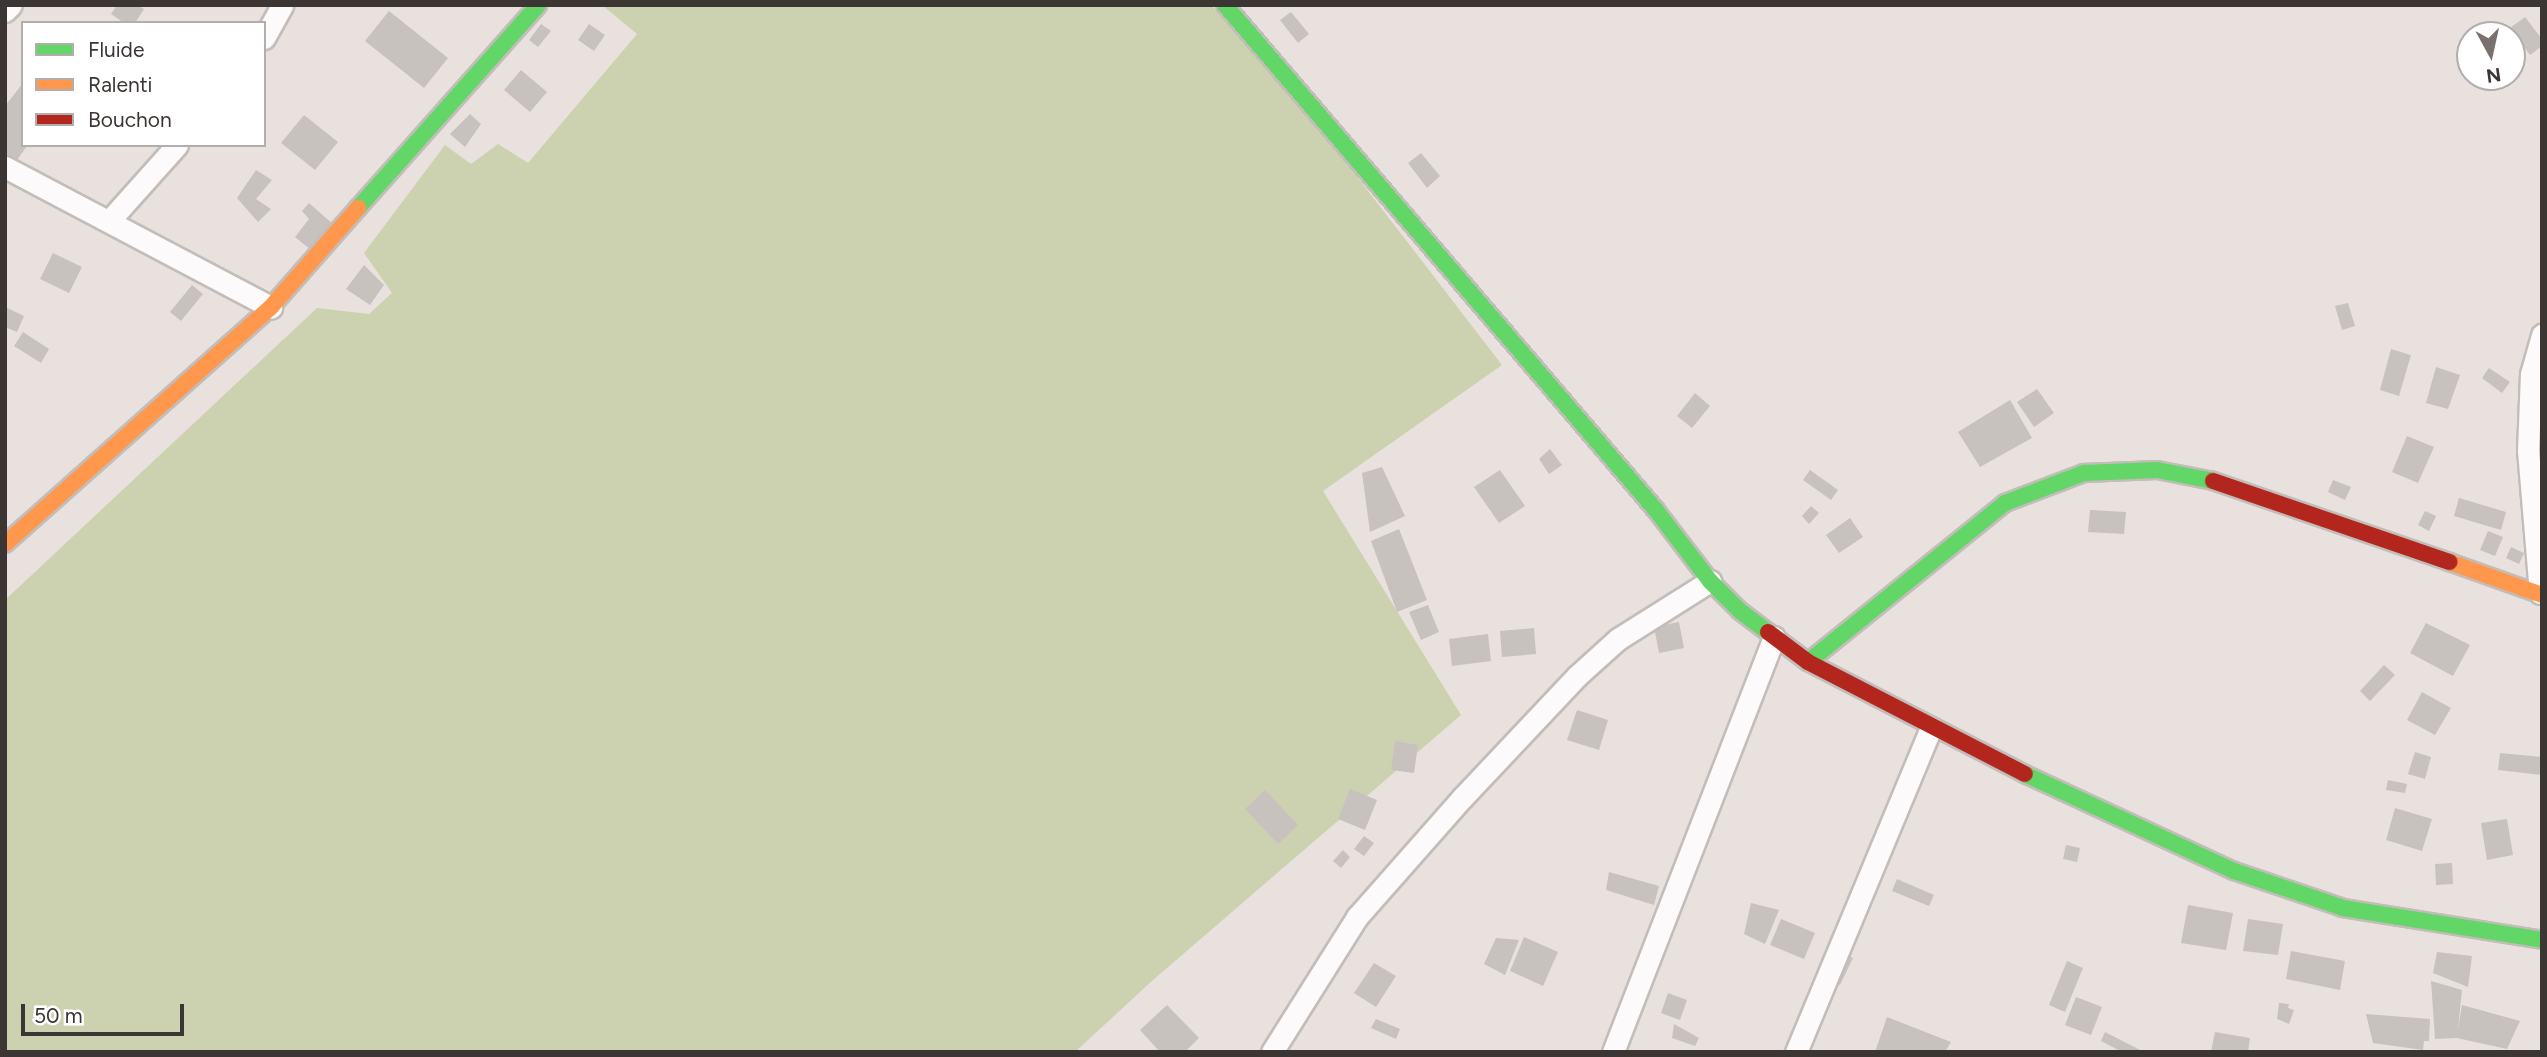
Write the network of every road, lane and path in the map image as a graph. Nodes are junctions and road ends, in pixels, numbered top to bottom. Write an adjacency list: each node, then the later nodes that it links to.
1 (10, 5): 5 (street)
2 (282, 5): 6 (street)
3 (1225, 5): 13 (main road)
4 (529, 8): 10 (main road)
5 (5, 11)
6 (266, 34)
7 (175, 147): 9 (street)
8 (5, 167): 9 (street)
9 (109, 221): 10 (street)
10 (271, 307): 12 (main road)
11 (2542, 335): 14 (street)
12 (5, 544)
13 (1710, 581): 15 (main road); 19 (street)
14 (2541, 594): 16 (main road)
15 (1774, 637): 16 (main road); 20 (street)
16 (1808, 662): 17 (main road)
17 (1931, 728): 18 (main road); 21 (street)
18 (2541, 937)
19 (1272, 1052)
20 (1613, 1052)
21 (1796, 1052)

